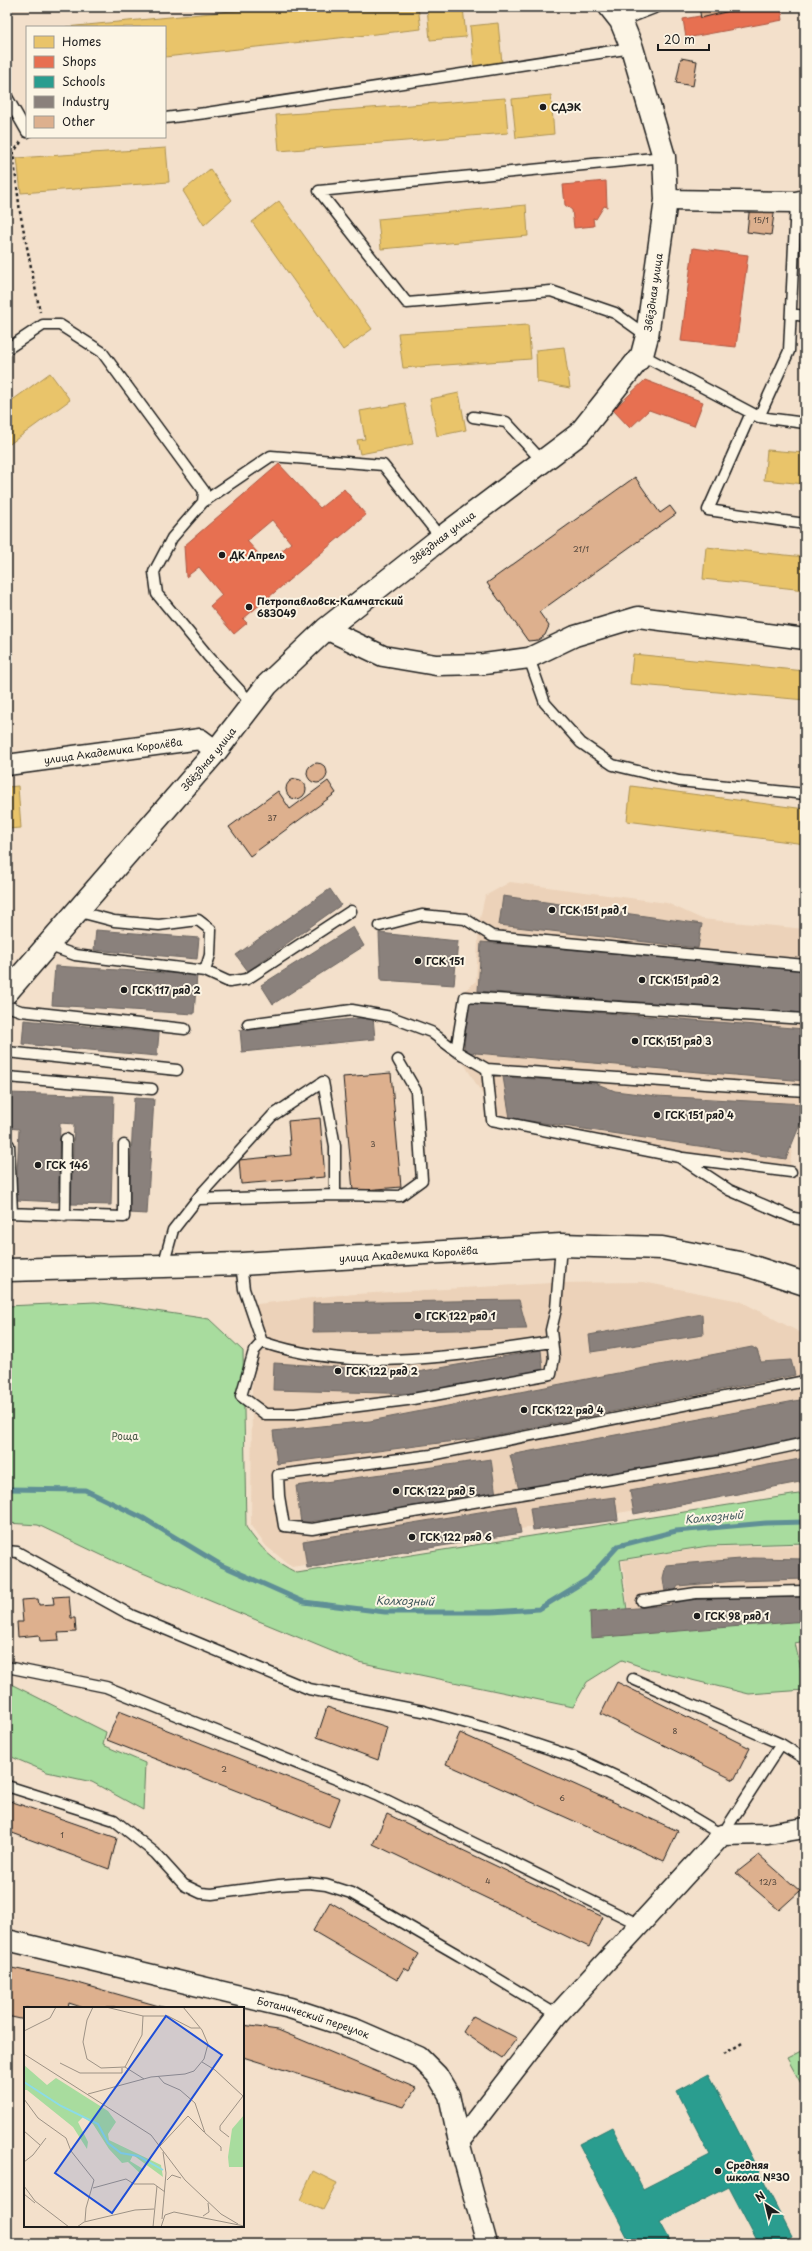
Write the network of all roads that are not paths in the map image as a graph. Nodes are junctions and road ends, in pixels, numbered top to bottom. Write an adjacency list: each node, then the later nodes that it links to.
1 (657, 7): 2 (lane)
2 (615, 14): 3 (street, Звёздная улица)
3 (632, 48): 5 (lane); 7 (street, Звёздная улица)
4 (7, 97): 6 (lane)
5 (166, 118)
6 (25, 135)
7 (664, 157): 8 (street, Звёздная улица); 12 (lane)
8 (666, 200): 9 (street); 12 (street, Звёздная улица)
9 (801, 201): 10 (lane)
10 (791, 314): 11 (lane); 14 (lane)
11 (805, 316)
12 (644, 346): 14 (lane); 17 (street, Звёздная улица)
13 (7, 349): 18 (lane)
14 (755, 415): 16 (lane); 19 (lane)
15 (473, 418): 17 (lane)
16 (805, 423)
17 (544, 462): 20 (street, Звёздная улица)
18 (203, 502): 20 (lane); 24 (lane)
19 (805, 524)
20 (441, 538): 21 (street, Звёздная улица)
21 (326, 629): 23 (street); 24 (street, Звёздная улица)
22 (805, 639): 23 (street)
23 (529, 658): 27 (lane)
24 (251, 703): 25 (street, Звёздная улица)
25 (216, 751): 26 (street, улица Академика Королёва); 28 (street, Звёздная улица)
26 (7, 765)
27 (805, 794)
28 (76, 911): 31 (street, Звёздная улица); 33 (lane)
29 (351, 911): 33 (lane)
30 (380, 926): 32 (lane)
31 (47, 945): 33 (lane); 34 (street, Звёздная улица)
32 (805, 965)
33 (205, 971)
34 (7, 992)
35 (7, 1006): 38 (lane)
36 (805, 1019): 39 (lane)
37 (248, 1024): 39 (lane)
38 (185, 1029)
39 (456, 1051): 42 (lane)
40 (7, 1052): 43 (lane)
41 (398, 1060): 52 (lane)
42 (487, 1069): 46 (lane); 50 (lane)
43 (177, 1070)
44 (7, 1077): 45 (lane)
45 (152, 1089)
46 (805, 1091)
47 (66, 1139): 55 (lane)
48 (9, 1145): 54 (lane)
49 (124, 1145): 55 (lane)
50 (680, 1157): 51 (lane); 56 (lane)
51 (791, 1172)
52 (335, 1195): 53 (lane); 53 (lane)
53 (198, 1199): 59 (lane)
54 (9, 1213): 55 (lane)
55 (65, 1216)
56 (805, 1220)
57 (561, 1246): 58 (street, улица Академика Королёва); 61 (street, улица Академика Королёва); 63 (lane)
58 (241, 1264): 59 (street, улица Академика Королёва); 62 (lane)
59 (164, 1266): 60 (street, улица Академика Королёва)
60 (7, 1270)
61 (805, 1284)
62 (262, 1342): 63 (lane); 63 (lane)
63 (551, 1342)
64 (805, 1381): 65 (lane)
65 (805, 1443)
66 (7, 1551): 75 (lane)
67 (805, 1591): 68 (lane)
68 (642, 1601)
69 (7, 1667): 76 (lane)
70 (633, 1679): 71 (lane)
71 (781, 1744): 72 (lane); 75 (lane)
72 (805, 1759)
73 (7, 1786): 78 (lane)
74 (805, 1828): 75 (street)
75 (722, 1836): 76 (street)
76 (640, 1925): 78 (street)
77 (7, 1940): 79 (street, Ботанический переулок)
78 (557, 2016): 79 (street)
79 (459, 2142): 80 (street, Ботанический переулок)
80 (487, 2244)

